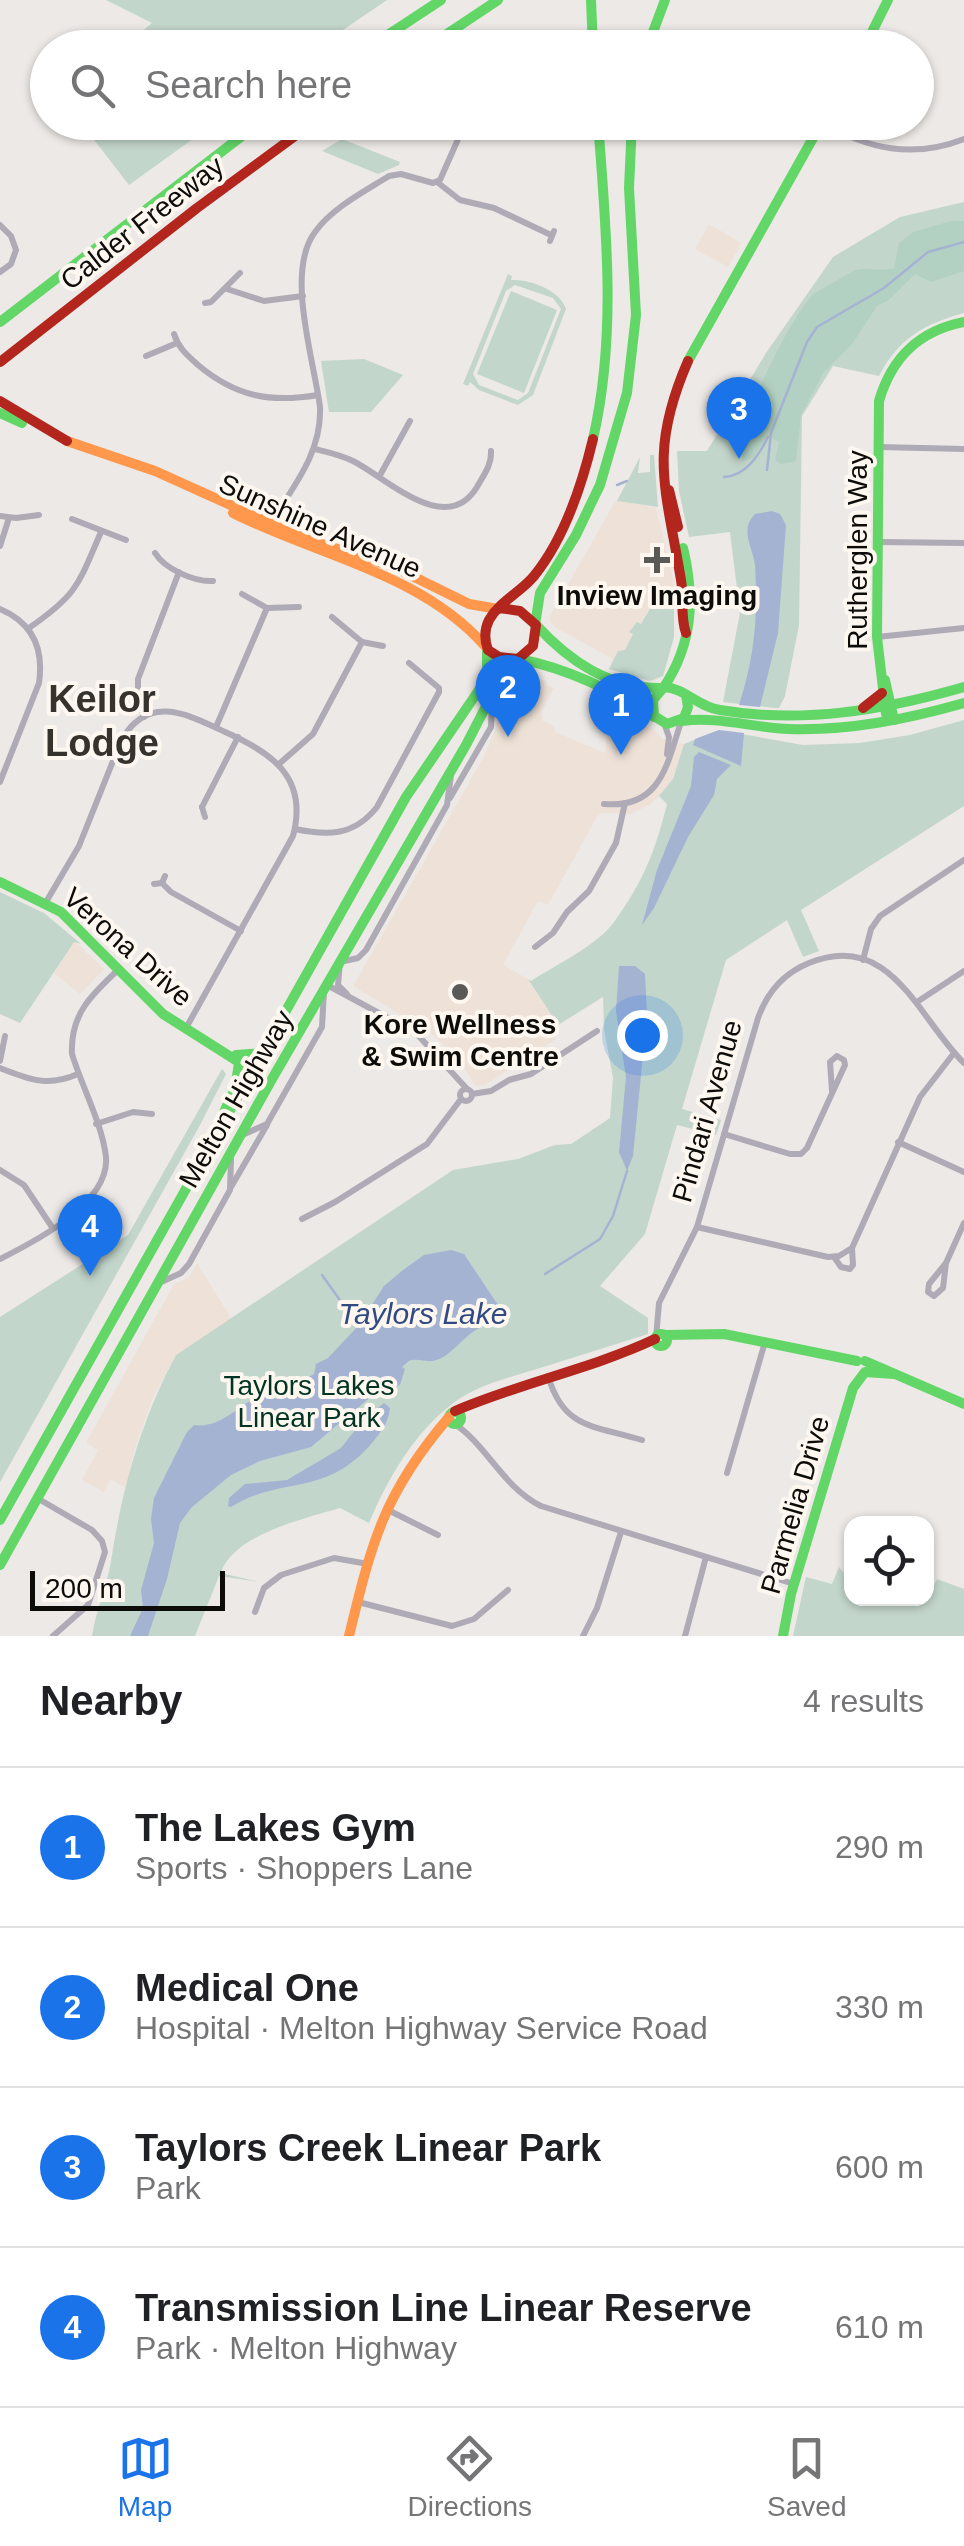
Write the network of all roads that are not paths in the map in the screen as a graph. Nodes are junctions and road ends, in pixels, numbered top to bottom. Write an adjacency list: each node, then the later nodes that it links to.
1 (440, 0): 6 (main road)
2 (498, 0): 7 (main road)
3 (590, 0): 8 (main road)
4 (665, 0): 9 (main road)
5 (888, 0): 10 (main road)
6 (395, 30)
7 (453, 30)
8 (592, 30)
9 (654, 30)
10 (871, 30)
11 (964, 138): 18 (street)
12 (237, 140): 27 (main road, Calder Freeway)
13 (290, 140): 32 (main road, Calder Freeway)
14 (459, 140): 19 (street)
15 (599, 140): 62 (main road)
16 (631, 140): 64 (main road)
17 (810, 140): 73 (main road)
18 (856, 140)
19 (437, 182): 21 (street); 25 (street)
20 (1, 226): 22 (street)
21 (552, 236)
22 (0, 270)
23 (240, 273): 24 (street)
24 (227, 289): 25 (street); 26 (street)
25 (303, 296): 33 (street)
26 (204, 303)
27 (0, 322)
28 (964, 323): 38 (main road, Rutherglen Way)
29 (174, 334): 30 (street)
30 (177, 343): 31 (street); 33 (street)
31 (146, 356)
32 (0, 365)
33 (318, 395): 39 (street)
34 (0, 401): 37 (main road)
35 (0, 413): 37 (main road)
36 (410, 421): 44 (street)
37 (67, 442): 49 (main road, Sunshine Avenue)
38 (878, 447): 40 (street); 52 (main road, Rutherglen Way)
39 (315, 449): 44 (street); 49 (street)
40 (964, 450)
41 (491, 451): 42 (street)
42 (492, 461): 43 (street); 44 (street)
43 (501, 461)
44 (379, 477)
45 (39, 515): 47 (street)
46 (0, 516): 47 (street)
47 (9, 518): 54 (street)
48 (72, 519): 50 (street)
49 (268, 526): 62 (main road, Sunshine Avenue); 70 (main road, Sunshine Avenue)
50 (101, 532): 51 (street); 65 (street)
51 (126, 540)
52 (878, 542): 53 (street); 67 (main road, Rutherglen Way)
53 (964, 543)
54 (0, 546)
55 (155, 553): 56 (street)
56 (179, 572): 57 (street); 83 (street)
57 (213, 581)
58 (242, 594): 59 (street)
59 (267, 608): 60 (street); 88 (street)
60 (299, 608)
61 (0, 609): 65 (street)
62 (499, 609): 64 (main road); 70 (main road)
63 (332, 617): 68 (street)
64 (536, 625): 71 (main road); 75 (main road)
65 (28, 628): 93 (street)
66 (964, 628): 67 (street)
67 (877, 637): 74 (main road, Rutherglen Way)
68 (362, 642): 69 (street); 90 (street)
69 (382, 646)
70 (487, 648): 71 (main road); 115 (main road, Melton Highway)
71 (518, 659): 79 (main road, Melton Highway); 85 (main road)
72 (408, 664): 98 (street)
73 (678, 668): 75 (main road); 77 (main road)
74 (881, 668): 78 (main road, Rutherglen Way); 81 (main road, Rutherglen Way)
75 (662, 687): 77 (main road); 85 (main road)
76 (964, 687): 81 (main road)
77 (685, 693): 84 (main road); 86 (main road)
78 (882, 693): 81 (main road, Rutherglen Way); 82 (main road)
79 (491, 696): 91 (main road, Melton Highway); 94 (street)
80 (964, 703): 87 (main road)
81 (888, 706): 82 (main road); 87 (main road, Rutherglen Way)
82 (858, 711): 84 (main road)
83 (144, 717): 88 (street); 102 (street)
84 (730, 718): 86 (main road); 87 (main road)
85 (659, 720): 86 (main road); 92 (street)
86 (681, 721): 92 (street)
87 (891, 721)
88 (216, 727): 89 (street)
89 (238, 737): 90 (street); 97 (street)
90 (279, 764): 98 (street)
91 (452, 769): 94 (street); 106 (main road, Melton Highway)
92 (665, 770): 96 (street)
93 (0, 782)
94 (450, 799): 106 (street)
95 (604, 804): 96 (street)
96 (622, 804): 104 (street)
97 (206, 816)
98 (294, 829): 103 (street)
99 (964, 860): 105 (street)
100 (160, 881): 103 (street)
101 (0, 882): 102 (main road, Verona Drive)
102 (46, 902): 107 (main road, Verona Drive)
103 (241, 931): 112 (street)
104 (536, 946)
105 (862, 960): 111 (street); 128 (street, Pindari Avenue)
106 (340, 962): 109 (main road, Melton Highway); 110 (street)
107 (118, 970): 112 (main road, Verona Drive); 121 (street)
108 (964, 971): 111 (street)
109 (325, 988): 110 (street); 122 (main road, Melton Highway); 127 (street)
110 (347, 994): 124 (street)
111 (917, 1002): 116 (street)
112 (186, 1030): 117 (main road, Verona Drive)
113 (597, 1031): 124 (street)
114 (5, 1036): 119 (street)
115 (262, 1053): 117 (main road); 120 (main road, Melton Highway)
116 (956, 1055): 118 (street); 131 (street)
117 (237, 1059): 120 (main road, Verona Drive); 130 (main road)
118 (964, 1063)
119 (0, 1065): 121 (street)
120 (254, 1068): 122 (main road, Verona Drive); 130 (main road, Melton Highway)
121 (78, 1074): 126 (street)
122 (272, 1080): 129 (main road, Melton Highway)
123 (832, 1091): 123 (street); 128 (street)
124 (465, 1094): 136 (street)
125 (152, 1114): 126 (street)
126 (96, 1124): 139 (street)
127 (268, 1124): 129 (street); 135 (street)
128 (724, 1134): 137 (street, Pindari Avenue)
129 (240, 1136): 132 (main road, Melton Highway)
130 (214, 1140): 153 (main road, Melton Highway)
131 (898, 1142): 134 (street); 140 (street)
132 (231, 1152): 135 (street); 144 (main road, Melton Highway)
133 (0, 1170): 139 (street)
134 (964, 1172)
135 (231, 1187): 144 (street)
136 (302, 1219)
137 (698, 1224): 142 (street); 145 (street, Pindari Avenue)
138 (964, 1224): 143 (street)
139 (52, 1227): 141 (street)
140 (852, 1248): 142 (street); 142 (street)
141 (0, 1258)
142 (834, 1258)
143 (946, 1264): 143 (street)
144 (158, 1284): 154 (main road, Melton Highway)
145 (661, 1339): 146 (main road); 148 (main road)
146 (765, 1342): 147 (main road); 152 (street)
147 (860, 1368): 149 (main road); 162 (main road, Parmelia Drive)
148 (548, 1376): 150 (main road); 151 (street)
149 (963, 1403)
150 (456, 1419): 155 (main road); 157 (street)
151 (642, 1440)
152 (727, 1473)
153 (18, 1488): 154 (main road); 156 (main road, Melton Highway)
154 (37, 1498): 161 (main road, Melton Highway); 166 (street)
155 (386, 1509): 158 (street); 160 (main road)
156 (0, 1520)
157 (621, 1532): 159 (street); 168 (street)
158 (438, 1536)
159 (706, 1558): 162 (street); 169 (street)
160 (368, 1564): 164 (main road); 165 (street)
161 (0, 1565)
162 (794, 1584): 170 (main road, Parmelia Drive)
163 (508, 1590): 164 (street)
164 (358, 1602): 167 (main road)
165 (256, 1612)
166 (53, 1636)
167 (348, 1636)
168 (582, 1636)
169 (685, 1636)
170 (783, 1636)

